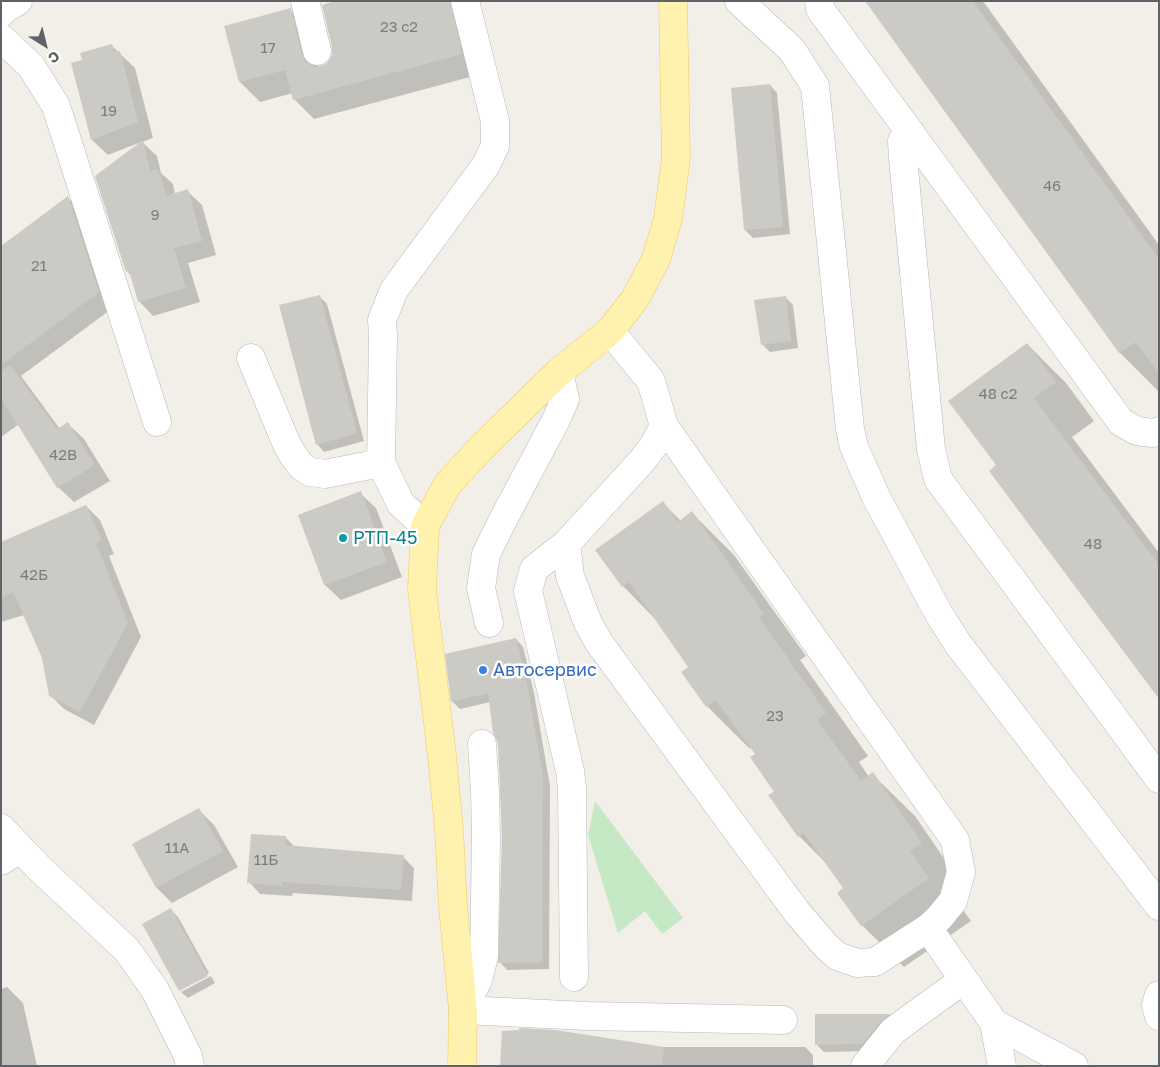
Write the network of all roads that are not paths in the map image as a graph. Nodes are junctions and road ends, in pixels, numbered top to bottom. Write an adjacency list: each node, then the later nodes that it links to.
1 (304, 1): 7 (street)
2 (465, 1): 15 (street)
3 (673, 1): 9 (main road)
4 (739, 1): 23 (street)
5 (819, 1): 8 (street)
6 (1, 38): 12 (street)
7 (317, 52)
8 (911, 133): 14 (street); 20 (street)
9 (610, 331): 11 (main road); 13 (street)
10 (250, 358): 15 (street)
11 (560, 372): 16 (main road); 18 (street)
12 (157, 422)
13 (664, 426): 17 (street); 24 (street)
14 (1159, 430)
15 (380, 463): 16 (street)
16 (425, 526): 28 (main road)
17 (566, 544): 24 (street); 25 (street)
18 (489, 623)
19 (482, 744): 28 (street)
20 (1159, 779)
21 (1, 828): 22 (street)
22 (11, 855): 32 (street)
23 (1159, 906)
24 (928, 928): 26 (street)
25 (574, 977)
26 (963, 980): 31 (street); 34 (street)
27 (1159, 995): 29 (street)
28 (463, 1010): 30 (street); 33 (main road)
29 (1159, 1016)
30 (784, 1020)
31 (994, 1023): 35 (street); 36 (street)
32 (190, 1066)
33 (462, 1066)
34 (865, 1066)
35 (1002, 1066)
36 (1074, 1066)

